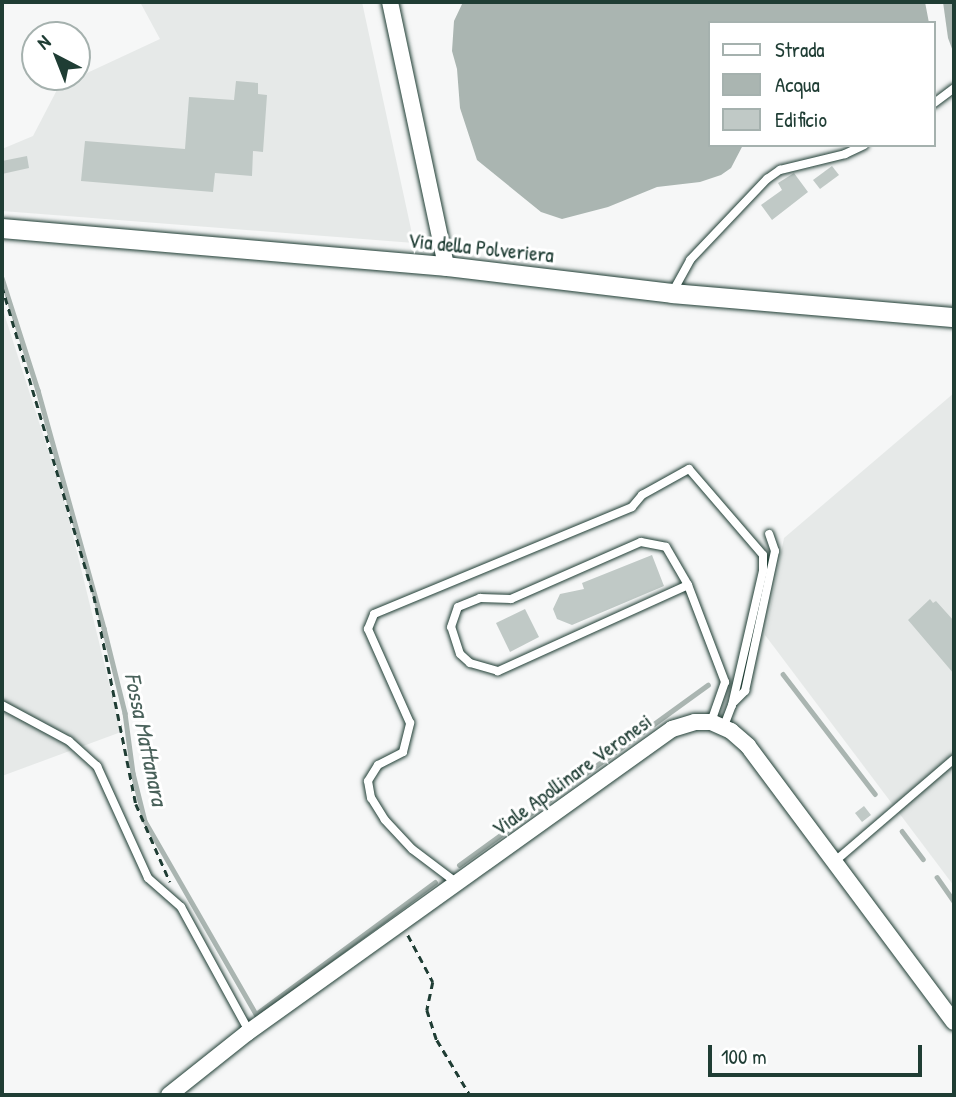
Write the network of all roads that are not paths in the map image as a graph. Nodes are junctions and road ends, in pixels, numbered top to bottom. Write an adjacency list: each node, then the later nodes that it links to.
1 (390, 2): 6 (street)
2 (954, 88): 3 (lane)
3 (935, 102)
4 (860, 147): 7 (lane)
5 (2, 229): 6 (street, Via della Polveriera)
6 (446, 266): 7 (street, Via della Polveriera)
7 (673, 293): 8 (street, Via della Polveriera)
8 (954, 317)
9 (769, 534): 12 (lane)
10 (688, 585): 10 (lane); 13 (lane)
11 (2, 705): 18 (lane)
12 (732, 705): 13 (lane); 16 (lane)
13 (717, 725): 15 (street); 16 (street, Viale Apollinare Veronesi)
14 (954, 759): 15 (lane)
15 (834, 862): 17 (street)
16 (457, 883): 18 (street, Viale Apollinare Veronesi)
17 (954, 1022)
18 (249, 1031): 19 (street, Viale Apollinare Veronesi)
19 (169, 1095)

